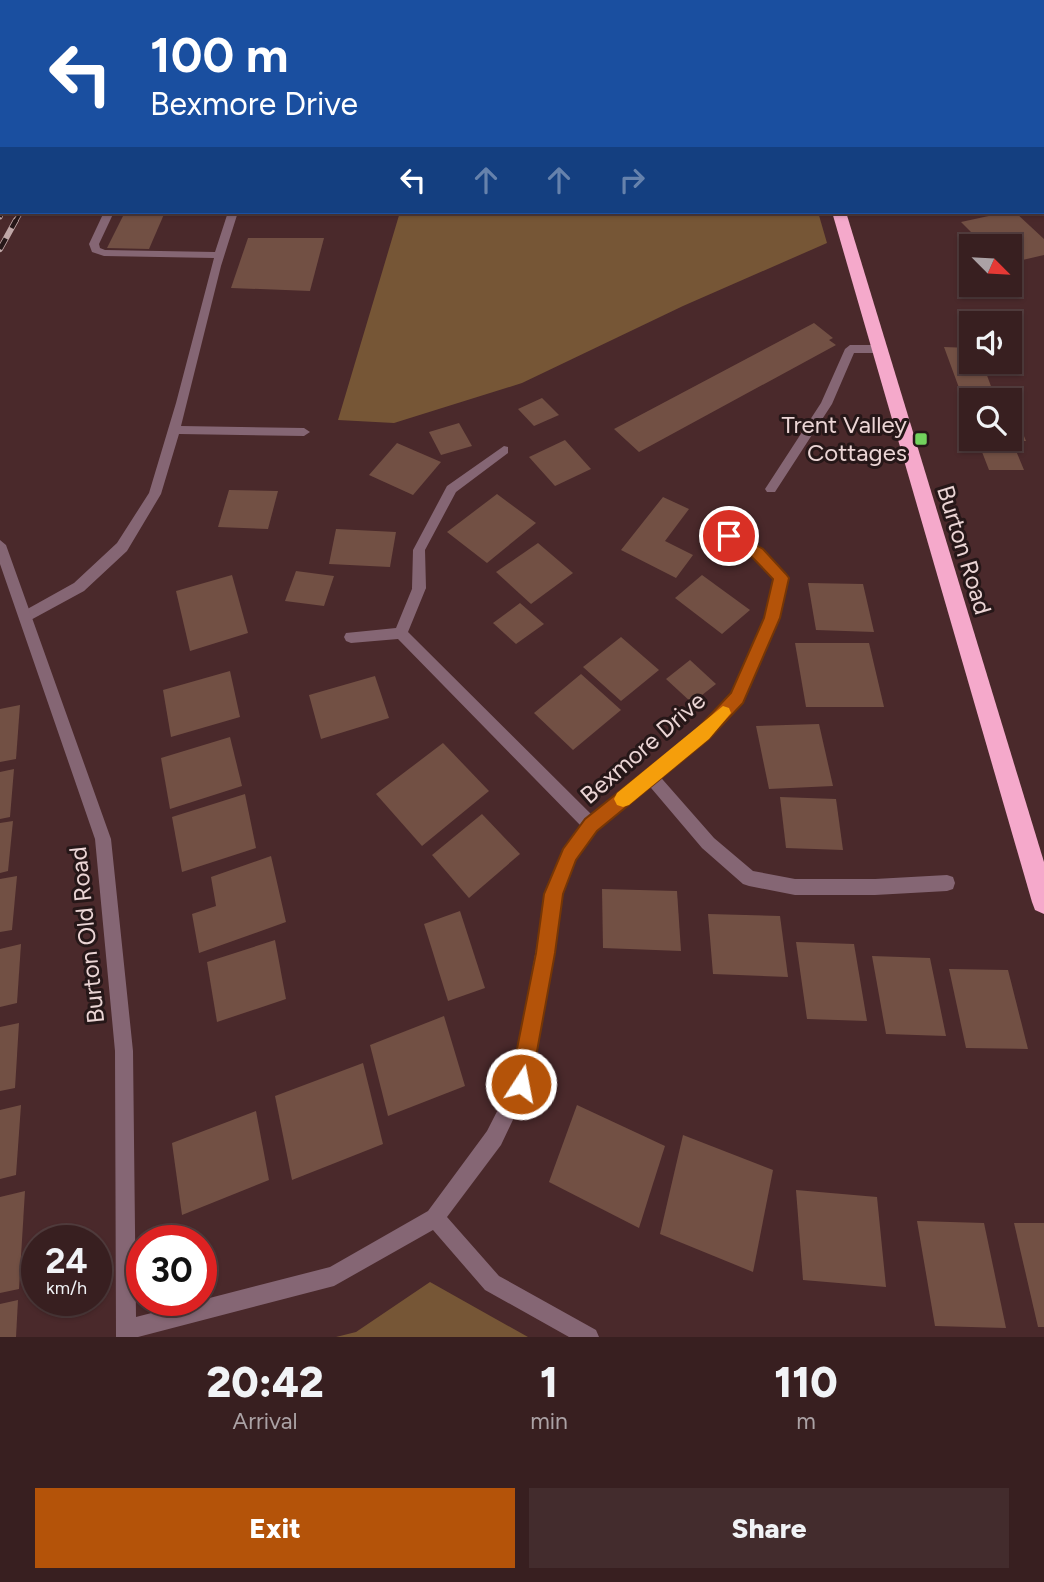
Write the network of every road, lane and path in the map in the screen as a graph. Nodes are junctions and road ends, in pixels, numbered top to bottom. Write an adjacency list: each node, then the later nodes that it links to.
1 (108, 214): 4 (street)
2 (232, 214): 4 (street)
3 (840, 214): 5 (highway, Burton Road)
4 (218, 255): 6 (street)
5 (879, 349): 9 (street); 18 (highway, Burton Road)
6 (174, 429): 7 (street); 12 (street)
7 (304, 432)
8 (504, 450): 13 (street)
9 (771, 489)
10 (729, 536): 15 (street, Bexmore Drive)
11 (0, 545): 12 (street, Burton Old Road)
12 (27, 616): 20 (street, Burton Old Road)
13 (401, 633): 14 (street); 16 (street, Bexmore Drive)
14 (352, 637)
15 (651, 777): 16 (street, Bexmore Drive); 17 (street)
16 (591, 825): 19 (street, Bexmore Drive)
17 (947, 883)
18 (1043, 893)
19 (435, 1218): 20 (street, Bexmore Drive); 21 (street)
20 (126, 1334)
21 (589, 1337)

